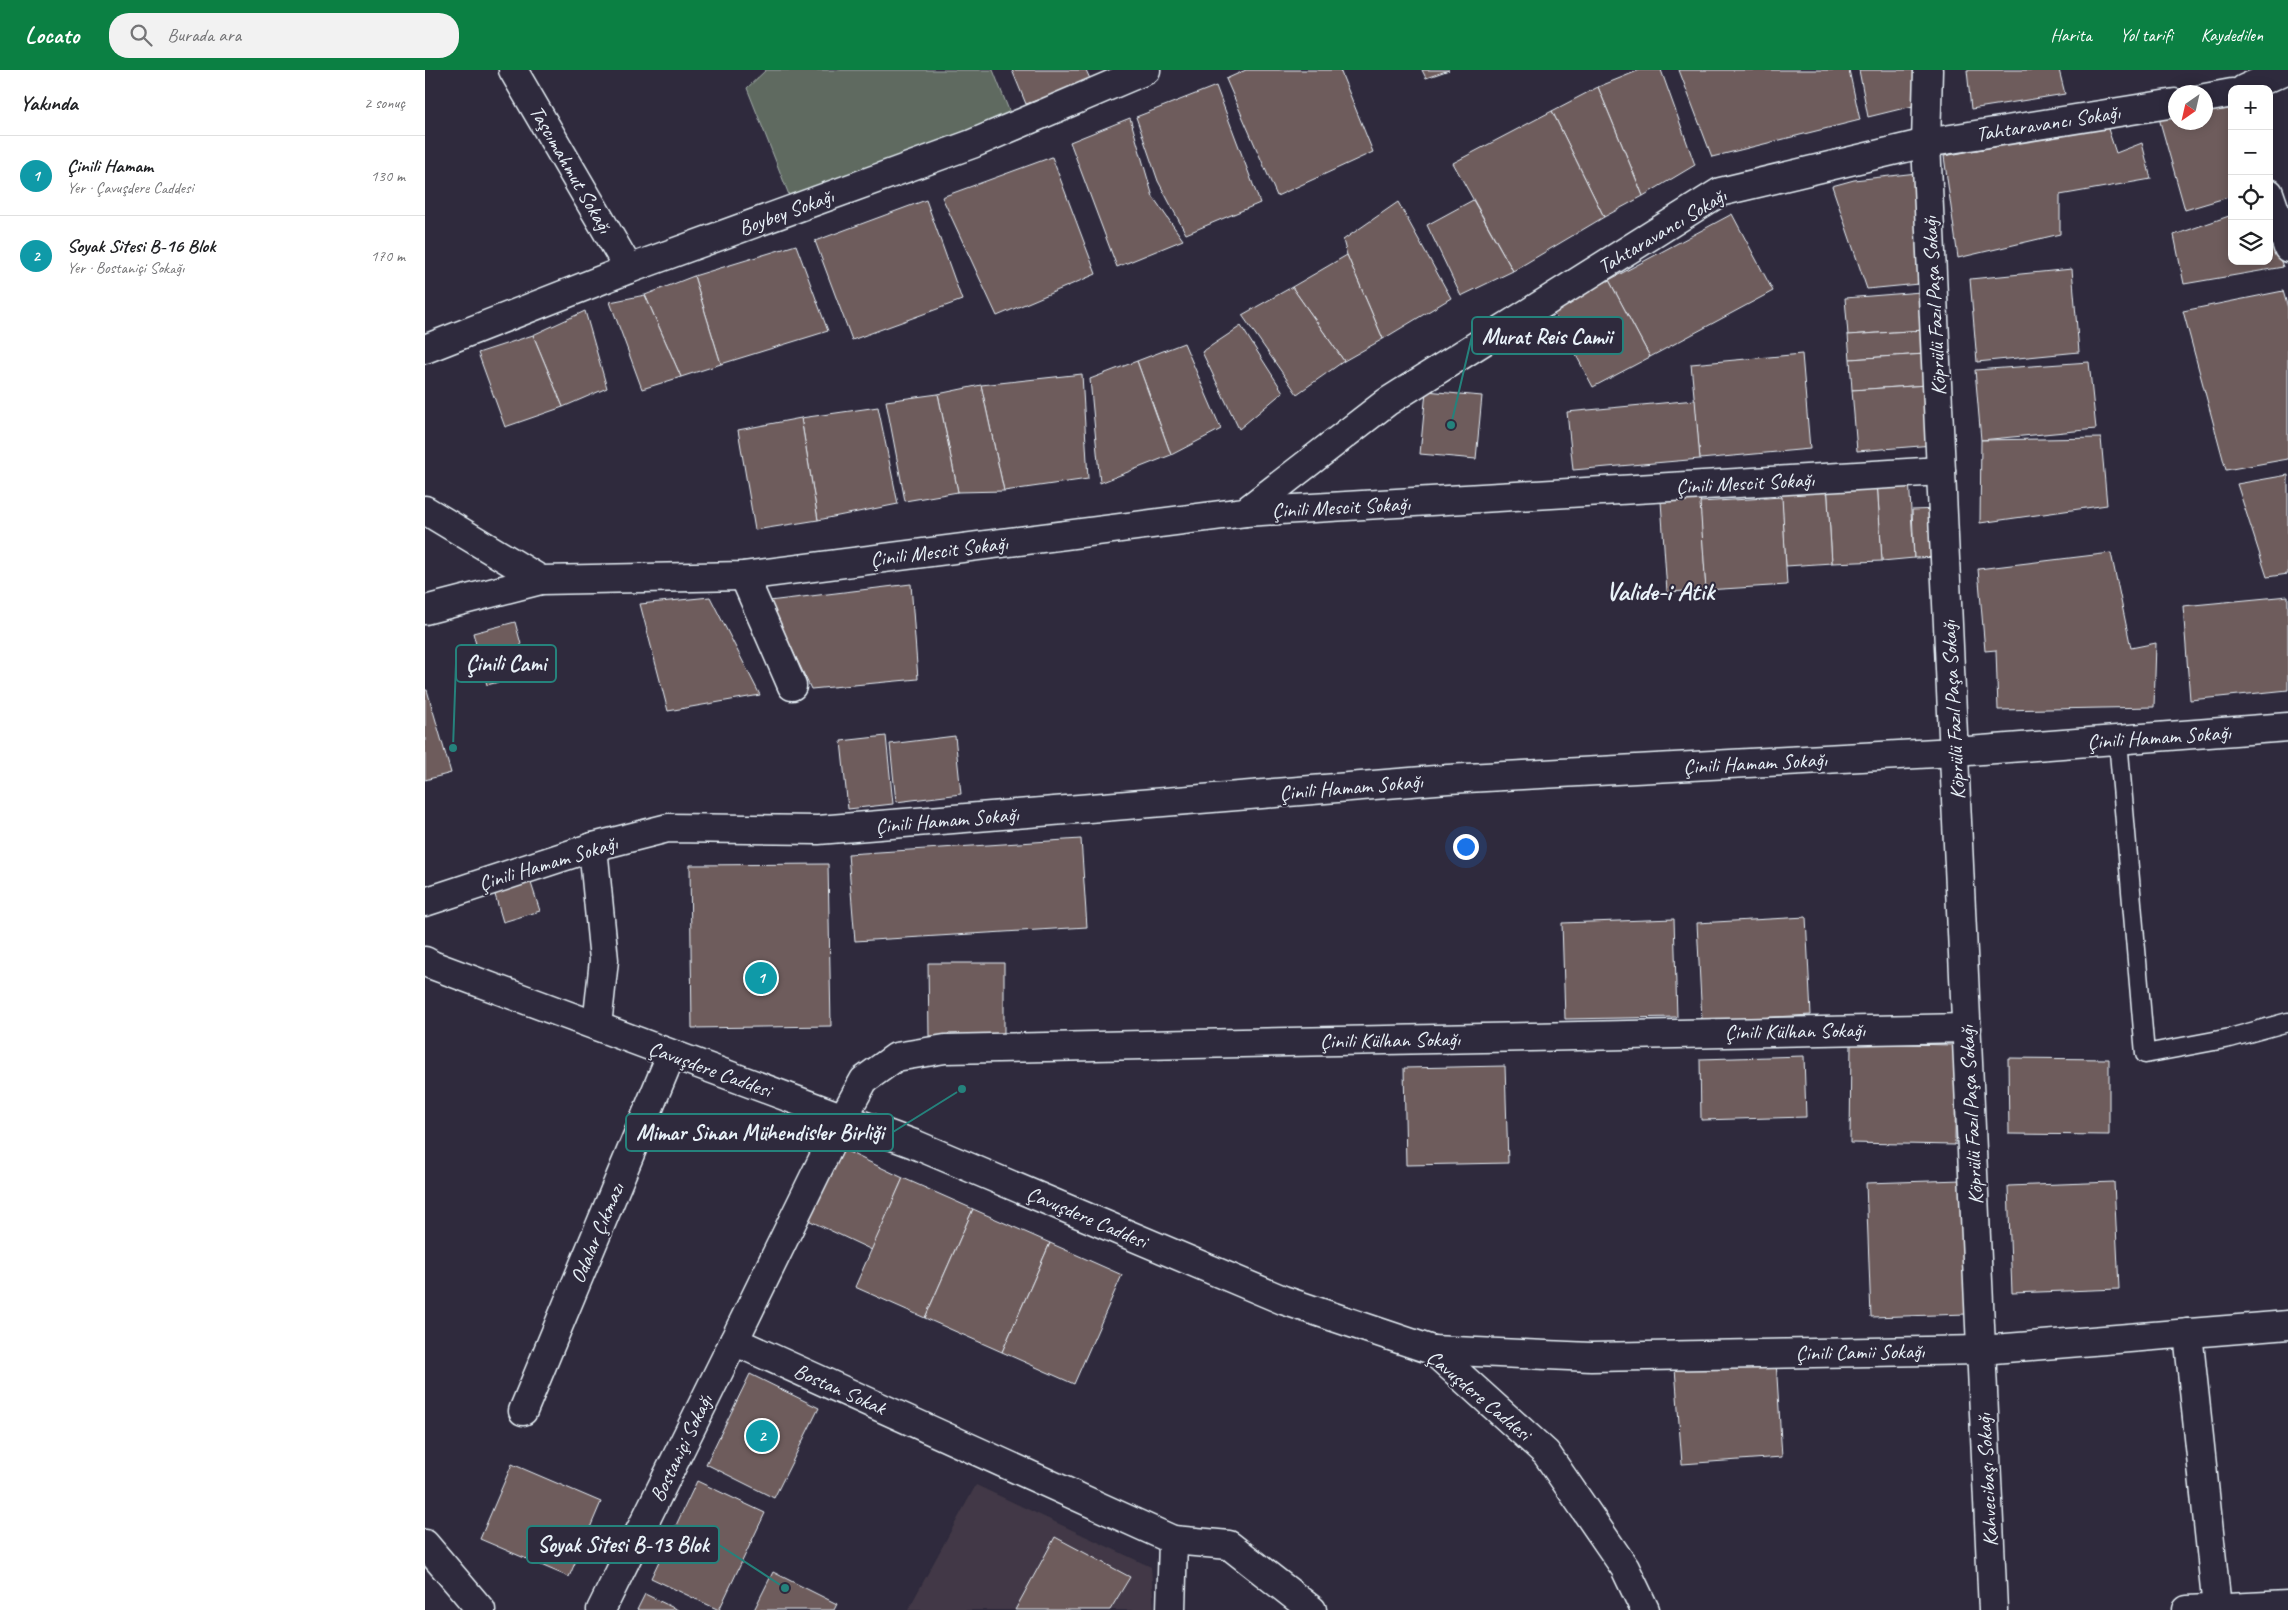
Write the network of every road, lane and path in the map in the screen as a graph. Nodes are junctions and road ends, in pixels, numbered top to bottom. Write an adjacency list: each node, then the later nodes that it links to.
1 (513, 70): 14 (street, Taşcımahmut Sokağı)
2 (1146, 70): 14 (street, Boybey Sokağı)
3 (1928, 70): 11 (street, Köprülü Fazıl Paşa Sokağı)
4 (2227, 70): 6 (street)
5 (2286, 70): 7 (street)
6 (2233, 85)
7 (2253, 85)
8 (2228, 94): 9 (street)
9 (2213, 97)
10 (2168, 104): 11 (street, Tahtaravancı Sokağı)
11 (1926, 143): 16 (street, Köprülü Fazıl Paşa Sokağı); 18 (street, Tahtaravancı Sokağı)
12 (2273, 205): 13 (street)
13 (2288, 248)
14 (629, 269): 15 (street, Boybey Sokağı)
15 (425, 349)
16 (1941, 471): 18 (street, Çinili Mescit Sokağı); 25 (street, Köprülü Fazıl Paşa Sokağı)
17 (425, 510): 20 (street)
18 (1245, 512): 19 (street, Çinili Mescit Sokağı)
19 (744, 576): 20 (street, Çinili Mescit Sokağı); 22 (street)
20 (541, 580): 21 (street, Çinili Mescit Sokağı)
21 (425, 610)
22 (792, 686)
23 (2288, 727): 24 (street, Çinili Hamam Sokağı)
24 (2118, 740): 25 (street, Çinili Hamam Sokağı); 29 (lane)
25 (1955, 752): 26 (street, Çinili Hamam Sokağı); 31 (street, Köprülü Fazıl Paşa Sokağı)
26 (593, 847): 27 (street, Çinili Hamam Sokağı); 30 (street)
27 (425, 902)
28 (427, 966): 30 (street, Çavuşdere Caddesi)
29 (2288, 1022)
30 (597, 1026): 32 (street, Çavuşdere Caddesi)
31 (1967, 1028): 33 (street, Çinili Külhan Sokağı); 38 (street, Köprülü Fazıl Paşa Sokağı)
32 (671, 1055): 33 (street, Çavuşdere Caddesi); 39 (street, Odalar Çıkmazı)
33 (843, 1118): 36 (street); 37 (street, Çavuşdere Caddesi)
34 (2288, 1325): 35 (street, Çinili Camii Sokağı)
35 (2188, 1333): 38 (street, Çinili Camii Sokağı); 43 (street)
36 (734, 1341): 40 (street, Bostan Sokak); 45 (street, Bostaniçi Sokağı)
37 (1431, 1350): 38 (street, Çinili Camii Sokağı); 48 (street, Çavuşdere Caddesi)
38 (1981, 1350): 49 (street, Kahvecibaşı Sokağı)
39 (523, 1411)
40 (1173, 1540): 46 (street); 47 (street, Bostan Sokak)
41 (425, 1544): 44 (street)
42 (2288, 1605): 43 (street)
43 (2217, 1608): 50 (street)
44 (481, 1610)
45 (601, 1610)
46 (1171, 1610)
47 (1312, 1610)
48 (1645, 1610)
49 (1993, 1610)
50 (2187, 1610)

